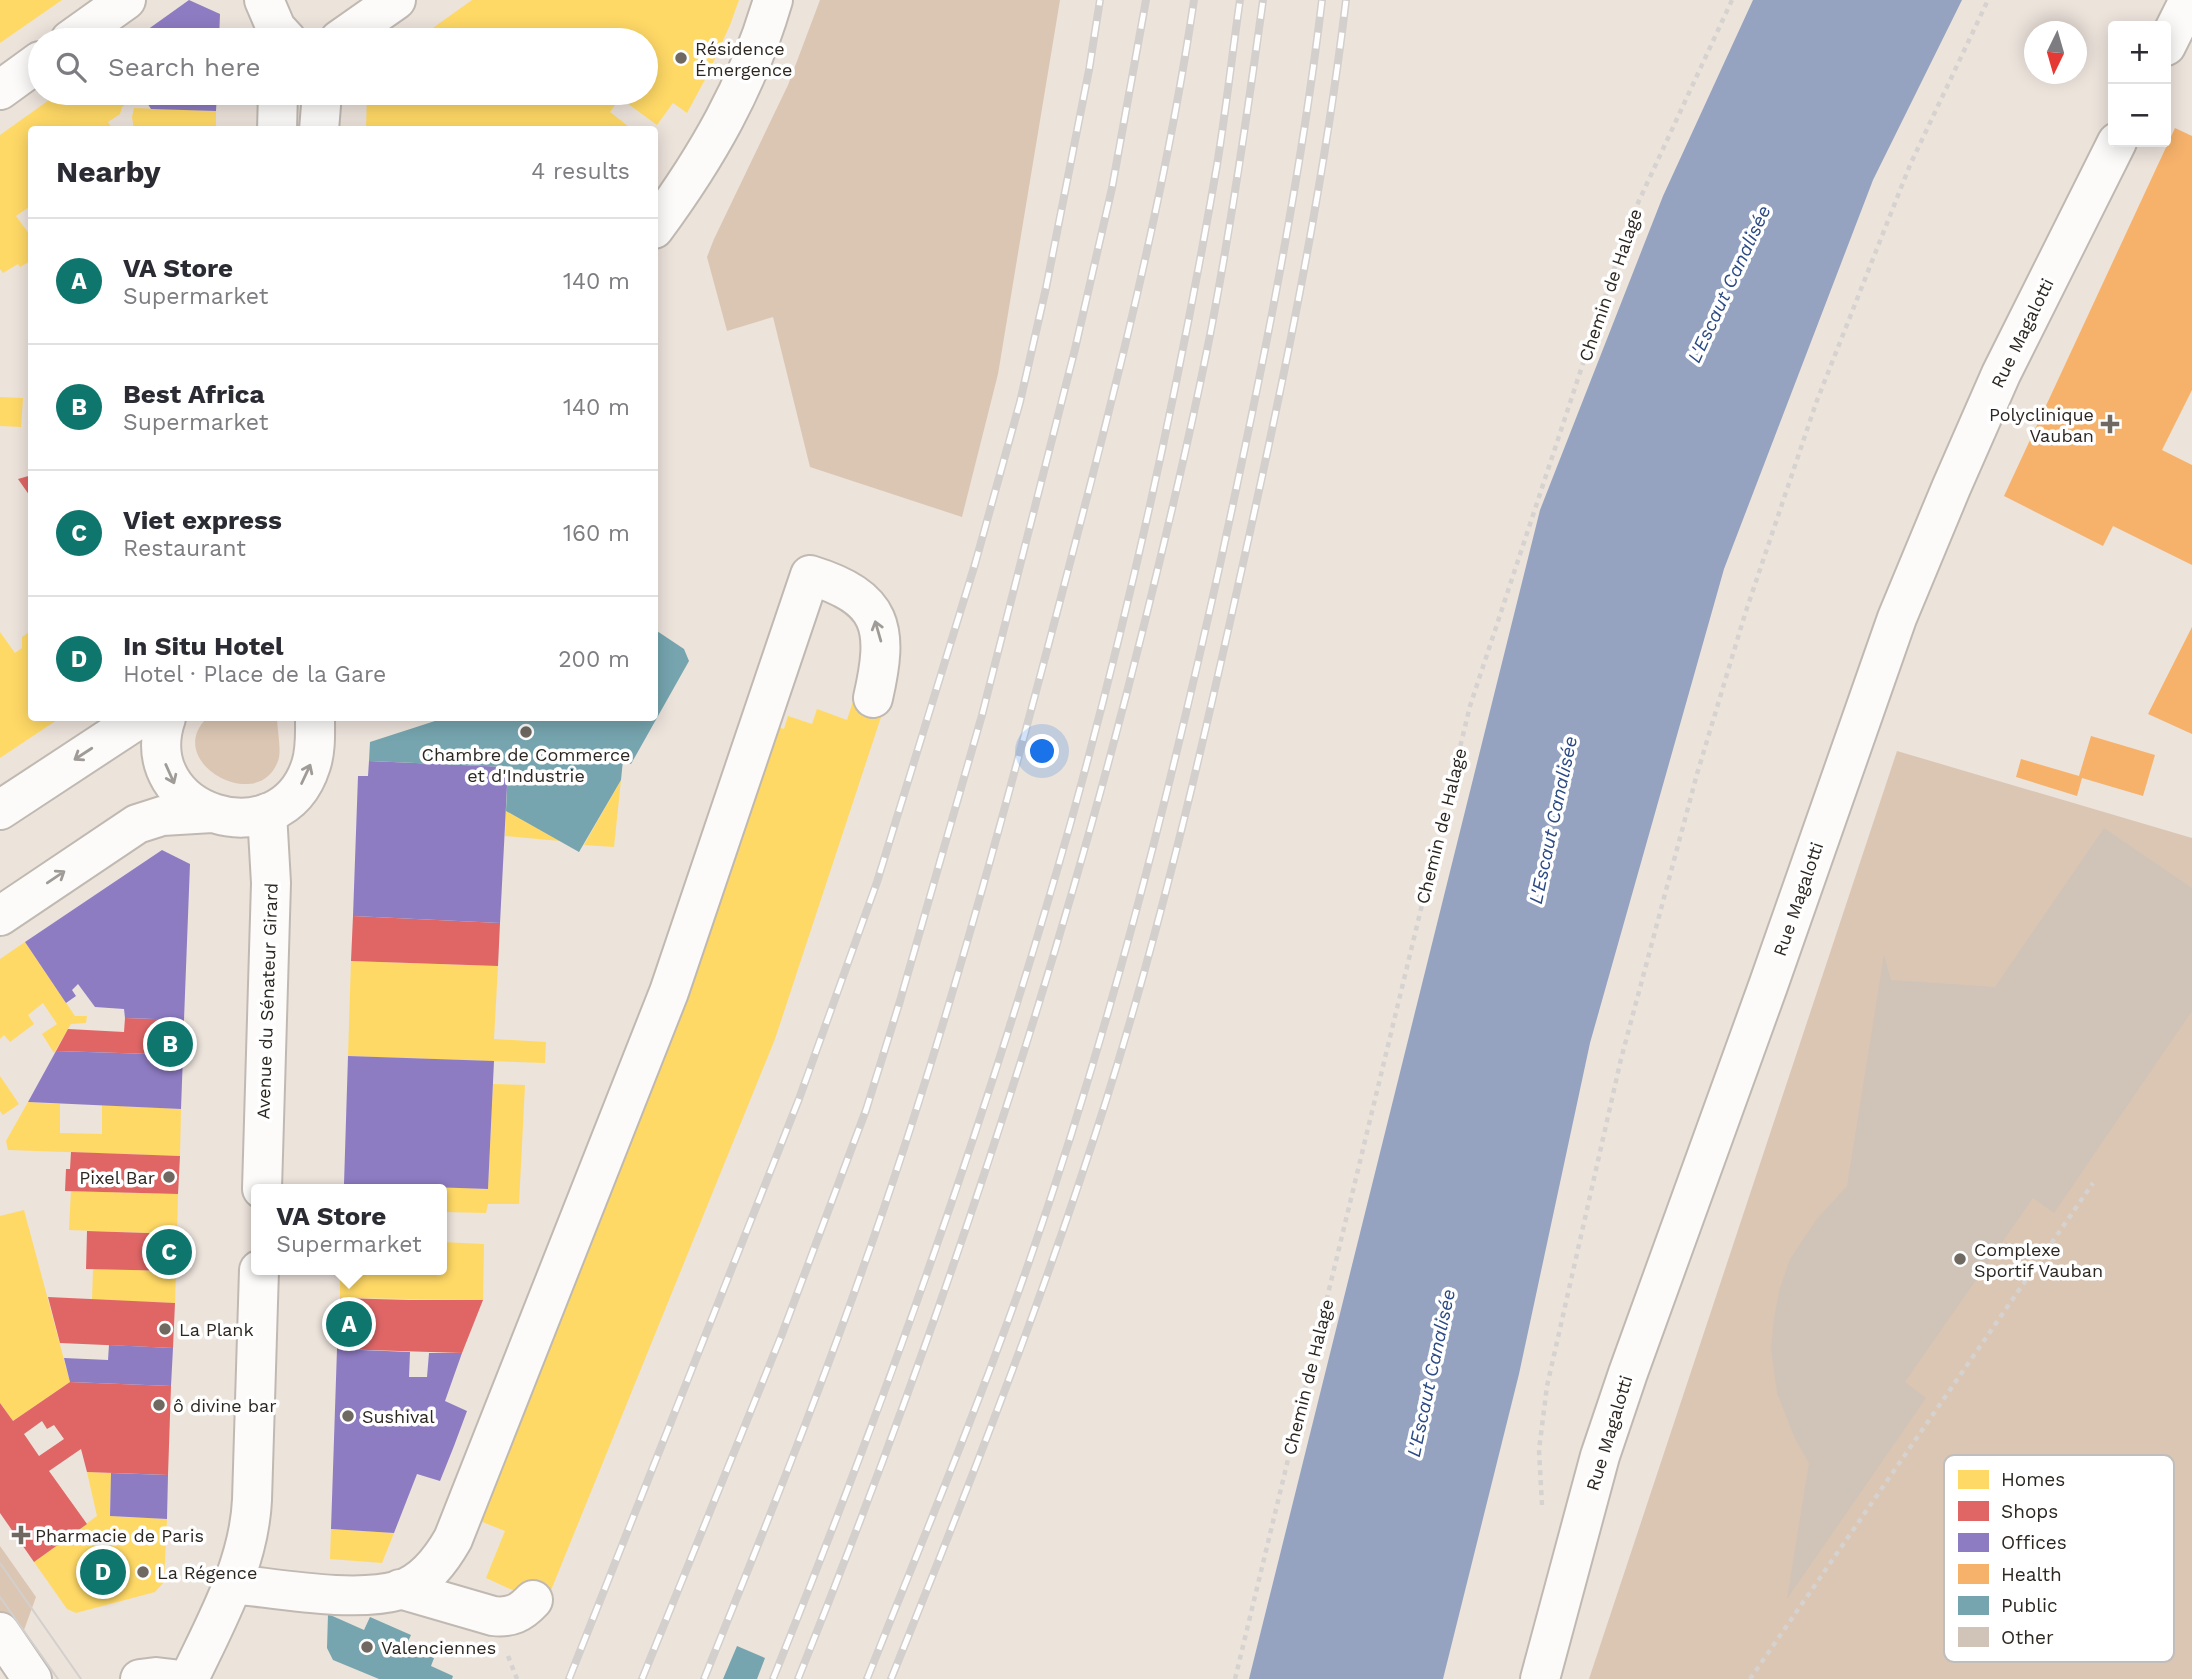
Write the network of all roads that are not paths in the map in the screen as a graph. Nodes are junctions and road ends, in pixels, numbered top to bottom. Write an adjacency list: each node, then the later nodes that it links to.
1 (126, 0): 5 (street)
2 (396, 0): 6 (street)
3 (773, 0): 15 (street)
4 (2189, 0): 7 (street)
5 (87, 28)
6 (357, 28)
7 (2171, 36)
8 (28, 70): 9 (street)
9 (0, 90)
10 (278, 105): 12 (street)
11 (321, 105): 13 (street)
12 (278, 126)
13 (319, 126)
14 (2115, 147): 34 (street, Rue Magalotti)
15 (658, 224)
16 (873, 698): 27 (street, one-way to 27)
17 (135, 721): 20 (street, one-way to 20)
18 (166, 721): 21 (street, one-way to 21)
19 (315, 721): 22 (street, one-way to 19)
20 (0, 810)
21 (212, 813): 22 (street); 23 (street, one-way to 21)
22 (267, 813): 24 (street, Avenue du Sénateur Girard)
23 (0, 916)
24 (262, 1184)
25 (259, 1275): 26 (street)
26 (233, 1584): 27 (street); 33 (street)
27 (400, 1590): 28 (street)
28 (533, 1600)
29 (0, 1633): 30 (street)
30 (32, 1679)
31 (140, 1679): 32 (street)
32 (173, 1679)
33 (189, 1679)
34 (1541, 1679)

